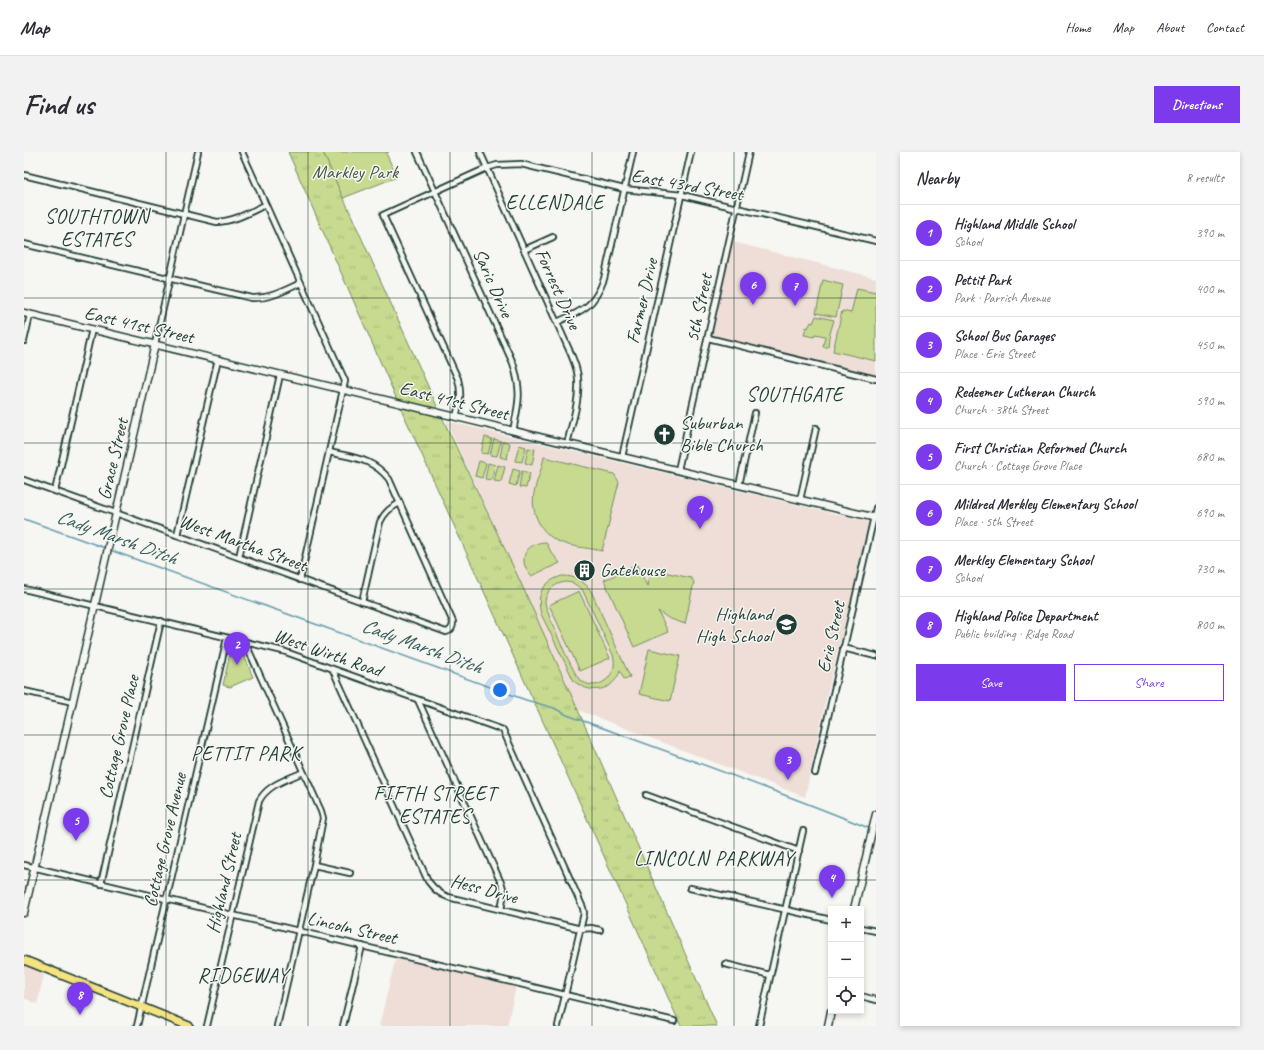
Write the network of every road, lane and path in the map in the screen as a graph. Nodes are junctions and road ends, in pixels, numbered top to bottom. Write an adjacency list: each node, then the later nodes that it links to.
1 (198, 152): 15 (street, Grace Street)
2 (242, 152): 13 (street)
3 (417, 152): 11 (street, Saric Drive)
4 (480, 152): 8 (street, Forrest Drive)
5 (633, 152): 10 (street)
6 (691, 152): 12 (street, Farmer Drive)
7 (749, 152): 14 (street, 5th Street)
8 (487, 168): 10 (street, East 43rd Street); 11 (street, East 43rd Street); 19 (street, Forrest Drive)
9 (24, 175): 15 (street)
10 (624, 189): 12 (street, East 43rd Street); 23 (street)
11 (436, 191): 33 (street, East 43rd Street); 35 (street, Saric Drive)
12 (682, 195): 14 (street, East 43rd Street); 38 (street, Farmer Drive)
13 (266, 205): 15 (street); 21 (street)
14 (737, 208): 17 (street, East 43rd Street); 25 (street, 5th Street)
15 (184, 213): 20 (street, Grace Street)
16 (553, 237): 19 (street)
17 (876, 241)
18 (24, 244): 20 (street)
19 (524, 250): 23 (street, Forrest Drive)
20 (169, 279): 21 (street); 27 (street, Grace Street)
21 (301, 283): 31 (street)
22 (27, 314): 24 (street, East 41st Street); 26 (street)
23 (557, 322): 36 (street, Forrest Drive)
24 (92, 329): 27 (street, East 41st Street); 42 (street)
25 (708, 338): 30 (street); 39 (street, 5th Street)
26 (24, 342)
27 (154, 344): 28 (street, East 41st Street); 46 (street, Grace Street)
28 (218, 359): 29 (street, East 41st Street); 48 (street)
29 (280, 374): 31 (street, East 41st Street); 49 (street)
30 (876, 379)
31 (344, 390): 33 (street, East 41st Street); 37 (street)
32 (755, 413): 41 (street)
33 (456, 417): 35 (street, East 41st Street)
34 (816, 428): 43 (street)
35 (513, 431): 36 (street, East 41st Street)
36 (567, 444): 38 (street, East 41st Street)
37 (329, 452): 44 (street); 50 (street)
38 (622, 457): 39 (street, East 41st Street)
39 (678, 470): 41 (street, East 41st Street)
40 (24, 480): 42 (street, West Martha Street)
41 (739, 485): 43 (street, East 41st Street)
42 (55, 491): 46 (street, West Martha Street)
43 (800, 500): 47 (street, East 41st Street)
44 (400, 503): 52 (street); 52 (street, West Martha Street)
45 (876, 508): 47 (street, Erie Street)
46 (116, 513): 48 (street, West Martha Street); 53 (street, Grace Street)
47 (875, 518): 57 (street, Erie Street)
48 (177, 535): 49 (street, West Martha Street)
49 (239, 557): 50 (street, West Martha Street)
50 (300, 580): 52 (street, West Martha Street)
51 (24, 589): 53 (street, West Wirth Road)
52 (362, 602)
53 (94, 606): 54 (street, West Wirth Road); 62 (street, Grace Street)
54 (161, 622): 55 (street, West Wirth Road); 74 (street, Cottage Grove Place)
55 (227, 638): 56 (street, West Wirth Road); 76 (street, Cottage Grove Avenue)
56 (245, 642): 59 (street, West Wirth Road); 63 (street)
57 (843, 648): 58 (street); 64 (street, Erie Street)
58 (876, 656)
59 (333, 670): 61 (street, West Wirth Road); 78 (street, Hess Drive)
60 (24, 691): 62 (street)
61 (418, 700): 78 (street); 83 (street, West Wirth Road)
62 (73, 702): 72 (street, Grace Street)
63 (303, 772): 71 (street); 81 (street, Highland Street)
64 (815, 773)
65 (646, 795): 69 (street)
66 (876, 814): 68 (street)
67 (803, 831): 69 (street)
68 (872, 839): 77 (street)
69 (799, 851): 79 (street)
70 (24, 865): 72 (street, Lincoln Street)
71 (314, 865): 73 (street); 86 (street)
72 (35, 868): 74 (street, Lincoln Street); 80 (street, Grace Street)
73 (350, 873)
74 (101, 884): 76 (street, Lincoln Street)
75 (690, 888): 79 (street)
76 (167, 899): 81 (street, Lincoln Street); 95 (street, Cottage Grove Avenue)
77 (855, 906)
78 (501, 910): 83 (street, Hess Drive)
79 (785, 910): 82 (street); 91 (street)
80 (24, 913)
81 (233, 915): 86 (street, Lincoln Street); 100 (street, Highland Street)
82 (828, 919)
83 (582, 929): 85 (street, Hess Drive); 92 (street)
84 (864, 929): 87 (street)
85 (600, 930)
86 (299, 931): 88 (street, Lincoln Street); 101 (street)
87 (876, 931)
88 (362, 946): 92 (street, Lincoln Street); 102 (street)
89 (24, 960): 95 (main road)
90 (725, 964): 91 (street)
91 (770, 974): 104 (street)
92 (566, 995): 97 (street, Lincoln Street); 103 (street)
93 (864, 997): 94 (street)
94 (876, 1000)
95 (142, 1007): 98 (street, Cottage Grove Avenue); 99 (main road)
96 (830, 1014): 105 (street)
97 (674, 1021)
98 (137, 1026)
99 (189, 1026)
100 (207, 1026)
101 (277, 1026)
102 (343, 1026)
103 (558, 1026)
104 (759, 1026)
105 (828, 1026)

